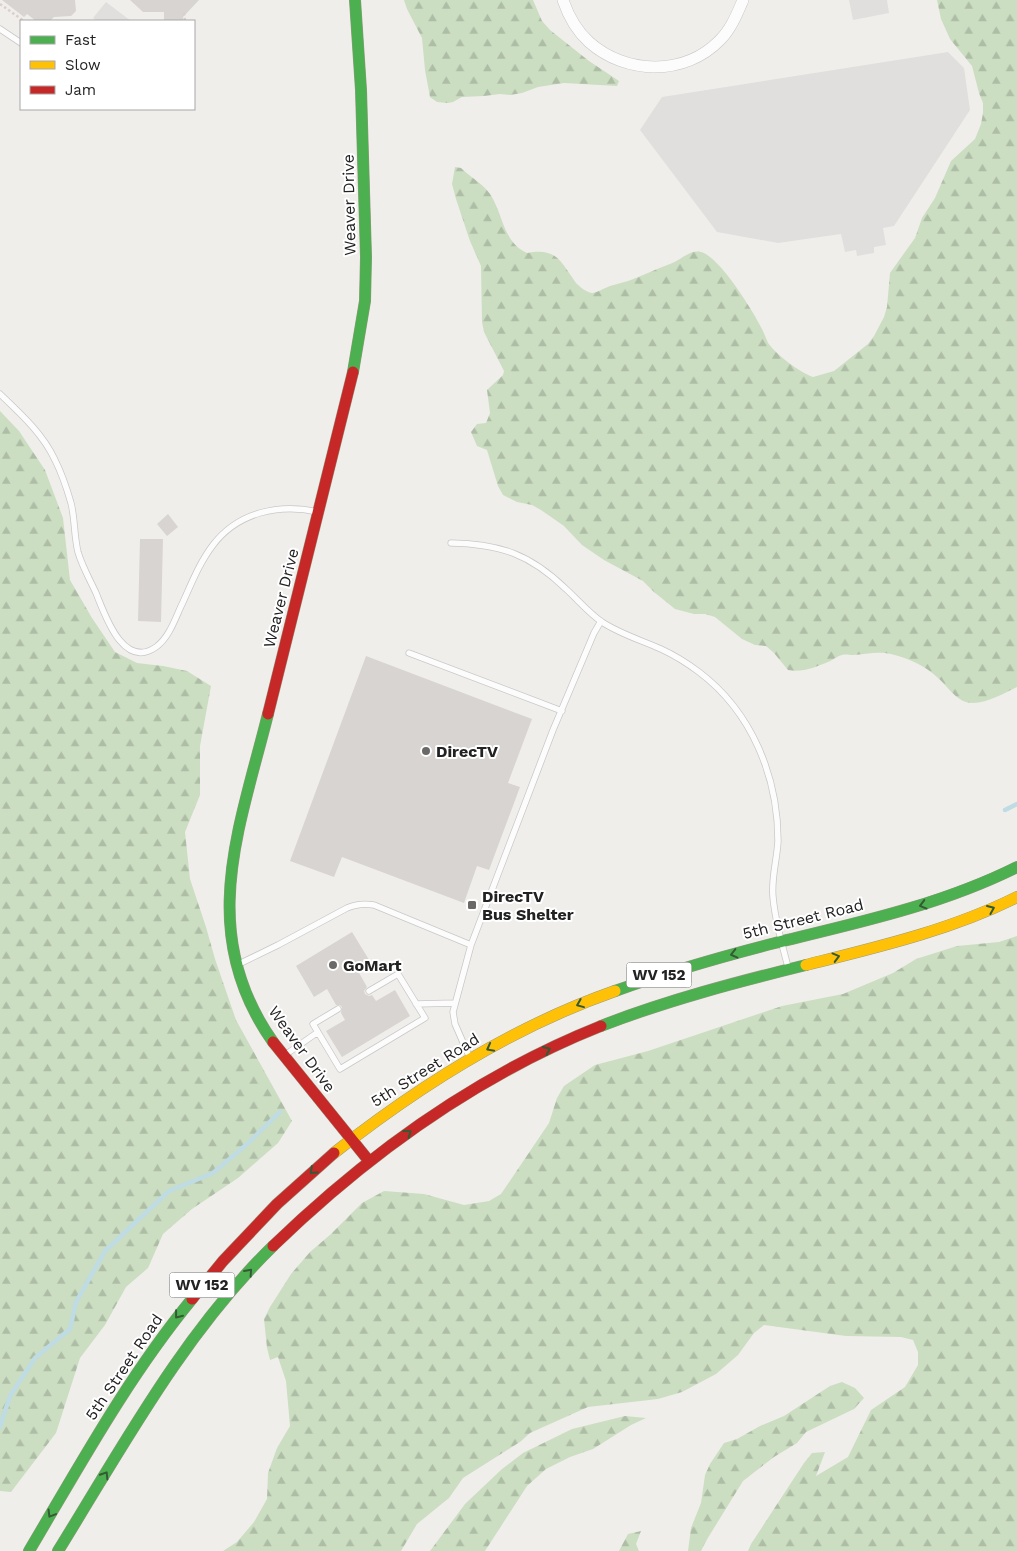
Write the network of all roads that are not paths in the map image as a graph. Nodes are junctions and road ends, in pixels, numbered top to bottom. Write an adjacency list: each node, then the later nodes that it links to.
1 (355, 0): 7 (main road, Weaver Drive)
2 (563, 0): 3 (street)
3 (743, 0)
4 (0, 29): 5 (lane)
5 (20, 42)
6 (0, 394): 7 (lane)
7 (319, 513): 16 (main road, Weaver Drive)
8 (450, 543): 9 (lane)
9 (601, 621): 11 (lane); 14 (lane)
10 (409, 653): 11 (lane)
11 (562, 711): 15 (lane)
12 (1017, 867): 14 (main road, 5th Street Road / WV 152, one-way to 14)
13 (1017, 897): 17 (main road, WV 152, one-way to 13)
14 (782, 942): 17 (lane); 24 (main road, 5th Street Road / WV 152, one-way to 24)
15 (471, 945): 16 (lane); 19 (lane)
16 (237, 965): 23 (main road, Weaver Drive)
17 (789, 969): 26 (main road, WV 152, one-way to 17)
18 (369, 991): 20 (lane)
19 (454, 1003): 20 (lane); 24 (lane)
20 (416, 1004): 22 (lane)
21 (338, 1009): 22 (lane)
22 (318, 1032): 23 (lane)
23 (283, 1056): 25 (main road, Weaver Drive)
24 (470, 1058): 25 (main road, 5th Street Road / WV 152)
25 (350, 1139): 26 (main road, Weaver Drive); 27 (main road, 5th Street Road / WV 152, one-way to 27)
26 (368, 1161): 28 (main road, WV 152, one-way to 26)
27 (29, 1551)
28 (58, 1551)

